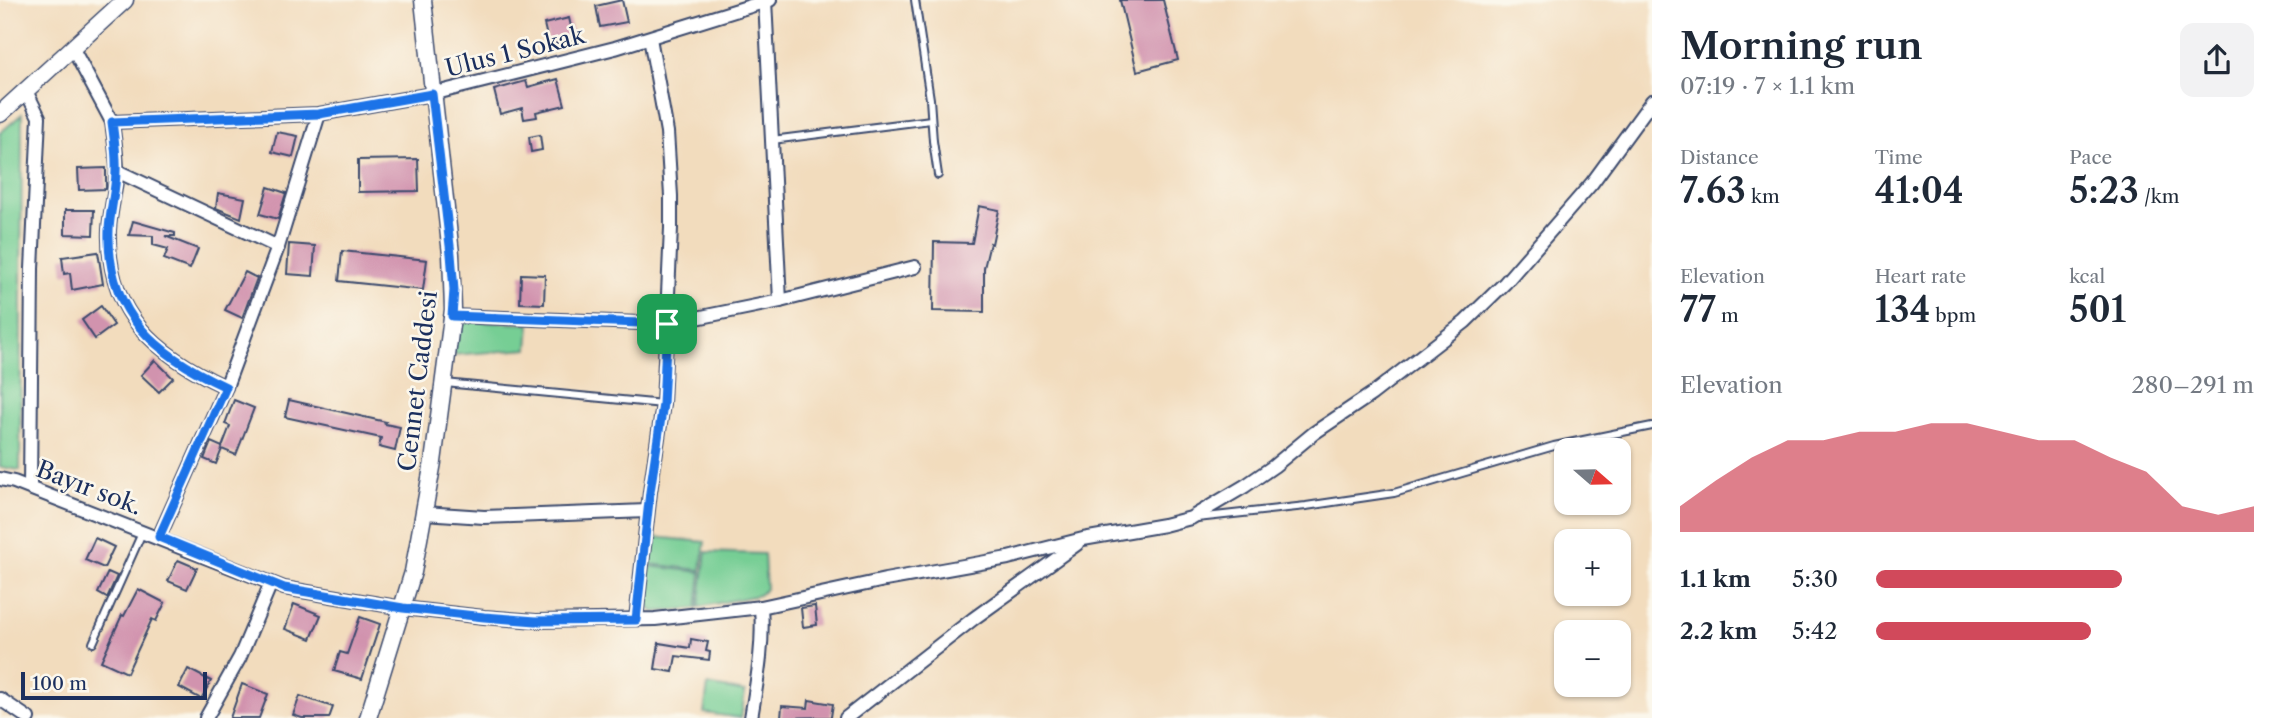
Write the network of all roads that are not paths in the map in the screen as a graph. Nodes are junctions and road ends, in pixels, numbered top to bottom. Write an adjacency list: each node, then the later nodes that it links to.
1 (125, 0): 6 (street)
2 (423, 0): 8 (street, Cennet Caddesi)
3 (915, 0): 12 (lane)
4 (767, 1): 5 (street, Ulus 1 Sokak); 14 (street)
5 (650, 38): 8 (street, Ulus 1 Sokak); 21 (street)
6 (73, 49): 7 (street); 13 (street)
7 (26, 90): 10 (street); 27 (street)
8 (432, 94): 11 (street, Ulus 1 Sokak); 20 (street, Cennet Caddesi)
9 (1652, 101): 30 (street, Bayır sok.)
10 (1, 112)
11 (319, 114): 13 (street, Ulus 1 Sokak); 17 (street)
12 (931, 120): 14 (lane); 16 (lane)
13 (112, 122): 15 (street)
14 (772, 140): 19 (street)
15 (117, 171): 17 (street); 23 (street)
16 (938, 175)
17 (278, 247): 23 (street)
18 (915, 267): 19 (street)
19 (779, 300): 21 (street)
20 (452, 316): 21 (street); 22 (street, Cennet Caddesi)
21 (667, 324): 24 (street)
22 (443, 383): 24 (lane); 29 (street, Cennet Caddesi)
23 (226, 387): 32 (street)
24 (663, 404): 28 (street)
25 (1652, 426): 30 (lane)
26 (0, 479): 27 (street, Bayır sok.)
27 (30, 488): 31 (street, Bayır sok.)
28 (648, 512): 29 (street); 37 (street)
29 (424, 513): 36 (street, Cennet Caddesi)
30 (1191, 518): 33 (street, Bayır sok.)
31 (143, 531): 32 (street, Bayır sok.); 38 (lane)
32 (159, 537): 34 (street, Bayır sok.)
33 (1083, 539): 35 (street, Bayır sok.); 44 (street)
34 (271, 583): 36 (street, Bayır sok.); 41 (street)
35 (761, 607): 37 (street, Bayır sok.); 43 (street)
36 (403, 608): 37 (street, Bayır sok.); 42 (street, Cennet Caddesi)
37 (636, 620)
38 (93, 643)
39 (0, 699): 40 (street)
40 (28, 718)
41 (206, 718)
42 (368, 718)
43 (751, 718)
44 (846, 718)

